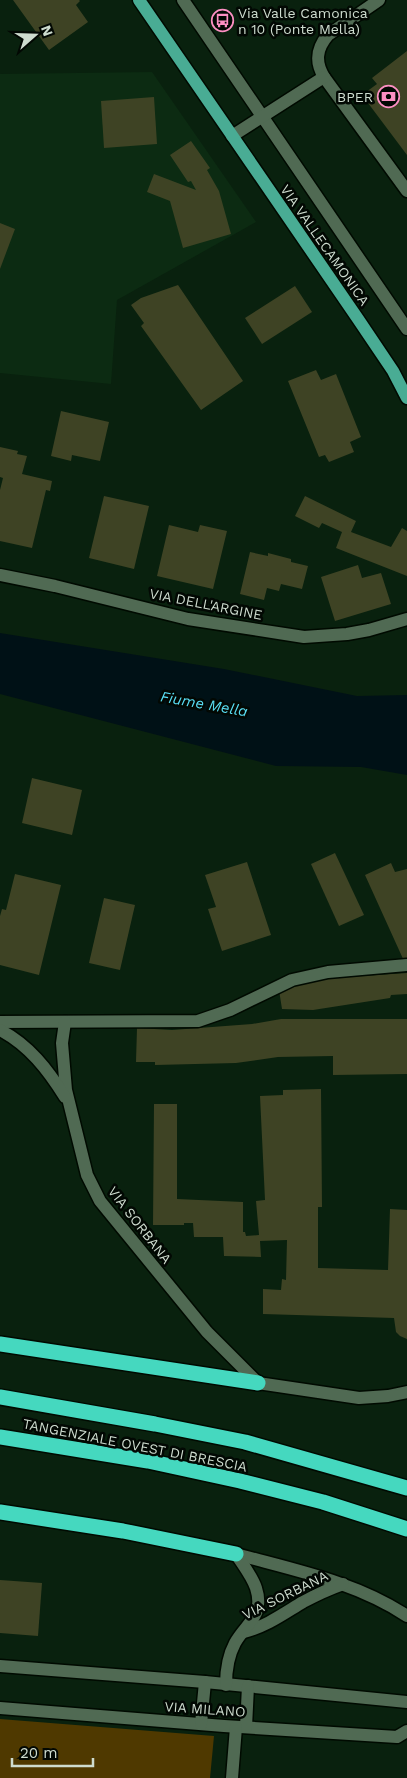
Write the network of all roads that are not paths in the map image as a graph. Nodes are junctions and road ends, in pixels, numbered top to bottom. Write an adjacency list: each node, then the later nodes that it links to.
1 (139, 0): 6 (main road, VIA VALLECAMONICA)
2 (183, 0): 5 (street, VIA VALLECAMONICA)
3 (379, 0): 4 (street)
4 (324, 77): 5 (street); 7 (street)
5 (262, 117): 6 (street); 8 (street, VIA VALLECAMONICA)
6 (232, 136): 9 (main road, VIA VALLECAMONICA)
7 (407, 191)
8 (407, 329)
9 (393, 371): 10 (main road, VIA VALLECAMONICA); 11 (main road, VIA VALLECAMONICA)
10 (407, 386)
11 (407, 398)
12 (0, 575): 13 (street, VIA DELL'ARGINE)
13 (407, 620)
14 (407, 965): 16 (street)
15 (0, 1022): 16 (street)
16 (65, 1022): 18 (street, VIA SORBANA)
17 (0, 1030): 18 (street)
18 (69, 1103): 20 (street, VIA SORBANA)
19 (0, 1344): 20 (highway)
20 (258, 1383): 21 (street)
21 (407, 1392)
22 (0, 1397): 24 (highway, TANGENZIALE OVEST DI BRESCIA)
23 (0, 1437): 26 (highway, TANGENZIALE OVEST DI BRESCIA)
24 (407, 1488)
25 (0, 1512): 27 (highway)
26 (407, 1529)
27 (236, 1554): 28 (street); 30 (street, VIA SORBANA)
28 (343, 1584): 29 (street); 30 (street, VIA SORBANA)
29 (407, 1616)
30 (241, 1633): 33 (street, VIA SORBANA)
31 (0, 1666): 32 (street, VIA MILANO)
32 (205, 1682): 33 (street, VIA MILANO); 37 (street)
33 (226, 1685): 34 (street, VIA MILANO)
34 (248, 1686): 35 (street, VIA MILANO); 38 (street)
35 (407, 1702)
36 (0, 1708): 37 (street, VIA MILANO)
37 (201, 1724): 38 (street, VIA MILANO)
38 (241, 1727): 39 (street, VIA MILANO); 40 (street)
39 (407, 1732)
40 (232, 1778)

